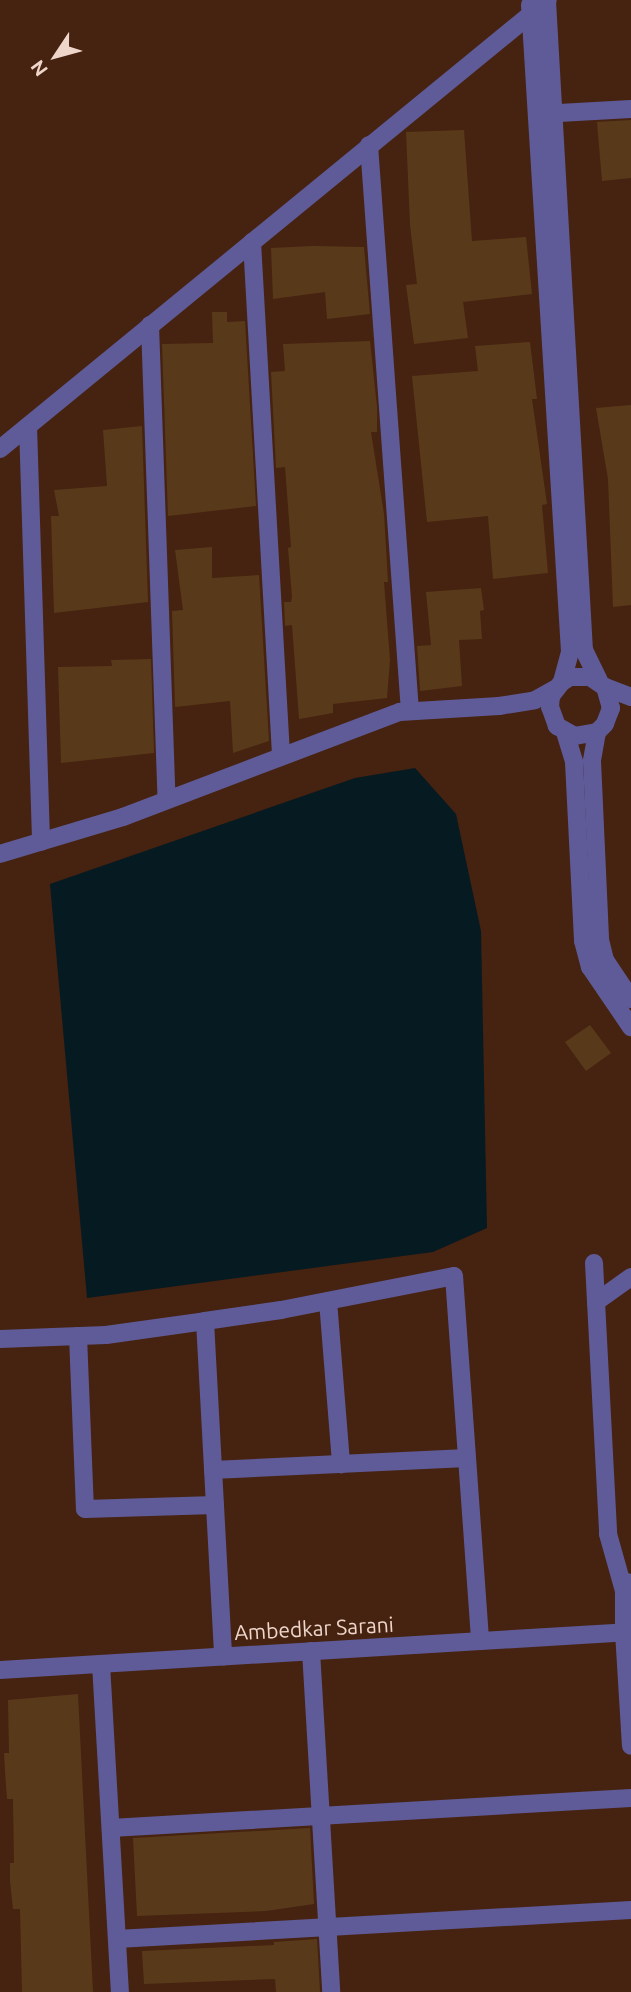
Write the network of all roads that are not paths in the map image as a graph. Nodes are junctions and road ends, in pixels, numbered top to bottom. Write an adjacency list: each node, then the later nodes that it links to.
1 (539, 4): 3 (street); 4 (street)
2 (631, 109): 3 (street)
3 (545, 114): 9 (street); 10 (street)
4 (369, 145): 5 (street); 14 (street)
5 (252, 242): 6 (street); 17 (street)
6 (150, 325): 7 (street); 18 (street)
7 (28, 426): 8 (street); 19 (street)
8 (0, 449)
9 (602, 684): 10 (street); 11 (street); 15 (street)
10 (558, 685): 12 (street); 16 (street)
11 (631, 697)
12 (499, 706): 14 (street); 16 (street)
13 (631, 708): 15 (street)
14 (410, 711): 17 (street)
15 (603, 725): 16 (street); 21 (street)
16 (561, 729): 22 (street)
17 (281, 755): 18 (street)
18 (167, 800): 19 (street)
19 (41, 842): 20 (street)
20 (0, 854)
21 (631, 999)
22 (631, 1027)
23 (594, 1263): 26 (street)
24 (631, 1277): 26 (street)
25 (328, 1301): 27 (street); 30 (street); 31 (street)
26 (596, 1302): 35 (street)
27 (205, 1321): 28 (street); 32 (street)
28 (78, 1336): 29 (street); 33 (street)
29 (0, 1339)
30 (467, 1458): 31 (street); 37 (street)
31 (341, 1464): 32 (street)
32 (214, 1470): 33 (street)
33 (215, 1505): 39 (street)
34 (631, 1572): 35 (street)
35 (624, 1591): 36 (street)
36 (628, 1632): 37 (street, Ambedkar Sarani); 42 (street)
37 (480, 1641): 38 (street, Ambedkar Sarani)
38 (311, 1651): 39 (street, Ambedkar Sarani); 44 (street)
39 (223, 1657): 40 (street, Ambedkar Sarani)
40 (101, 1664): 41 (street, Ambedkar Sarani); 45 (street)
41 (0, 1670)
42 (631, 1746)
43 (631, 1798): 44 (street)
44 (321, 1816): 45 (street); 47 (street)
45 (111, 1828): 48 (street)
46 (631, 1910): 47 (street)
47 (327, 1927): 48 (street); 50 (street)
48 (117, 1939): 49 (street)
49 (120, 1992)
50 (331, 1992)

